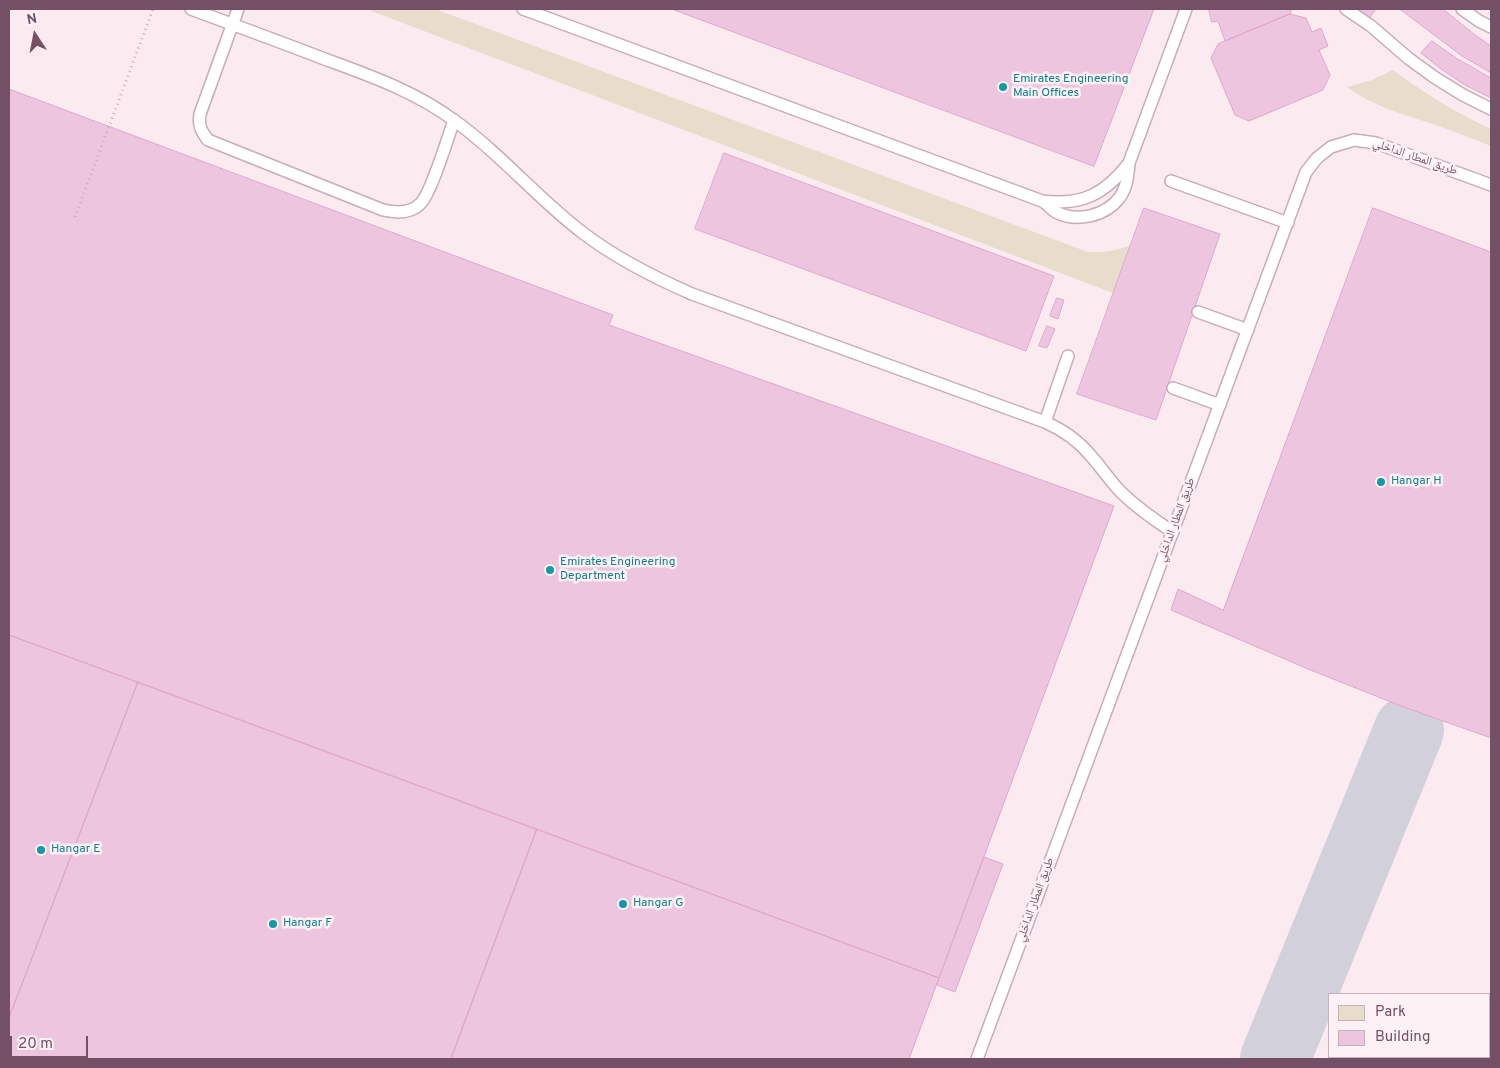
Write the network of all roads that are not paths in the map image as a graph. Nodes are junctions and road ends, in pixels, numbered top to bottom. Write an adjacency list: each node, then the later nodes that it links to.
1 (190, 9): 7 (lane)
2 (238, 9): 7 (lane)
3 (523, 9): 14 (lane)
4 (1186, 9): 11 (lane)
5 (1346, 9): 9 (lane)
6 (1462, 9): 8 (lane)
7 (232, 24): 10 (lane); 10 (lane)
8 (1491, 27)
9 (1491, 110)
10 (454, 120): 21 (lane)
11 (1129, 163): 14 (lane); 14 (lane)
12 (1171, 182): 15 (lane)
13 (1491, 185): 15 (lane, طريق المطار الداخلي)
14 (1042, 201)
15 (1288, 223): 17 (lane, طريق المطار الداخلي)
16 (1198, 312): 17 (lane)
17 (1248, 330): 20 (lane, طريق المطار الداخلي)
18 (1068, 356): 21 (lane)
19 (1173, 388): 20 (lane)
20 (1220, 405): 22 (lane, طريق المطار الداخلي)
21 (1045, 422): 22 (lane)
22 (1173, 532): 23 (lane, طريق المطار الداخلي)
23 (977, 1059)

